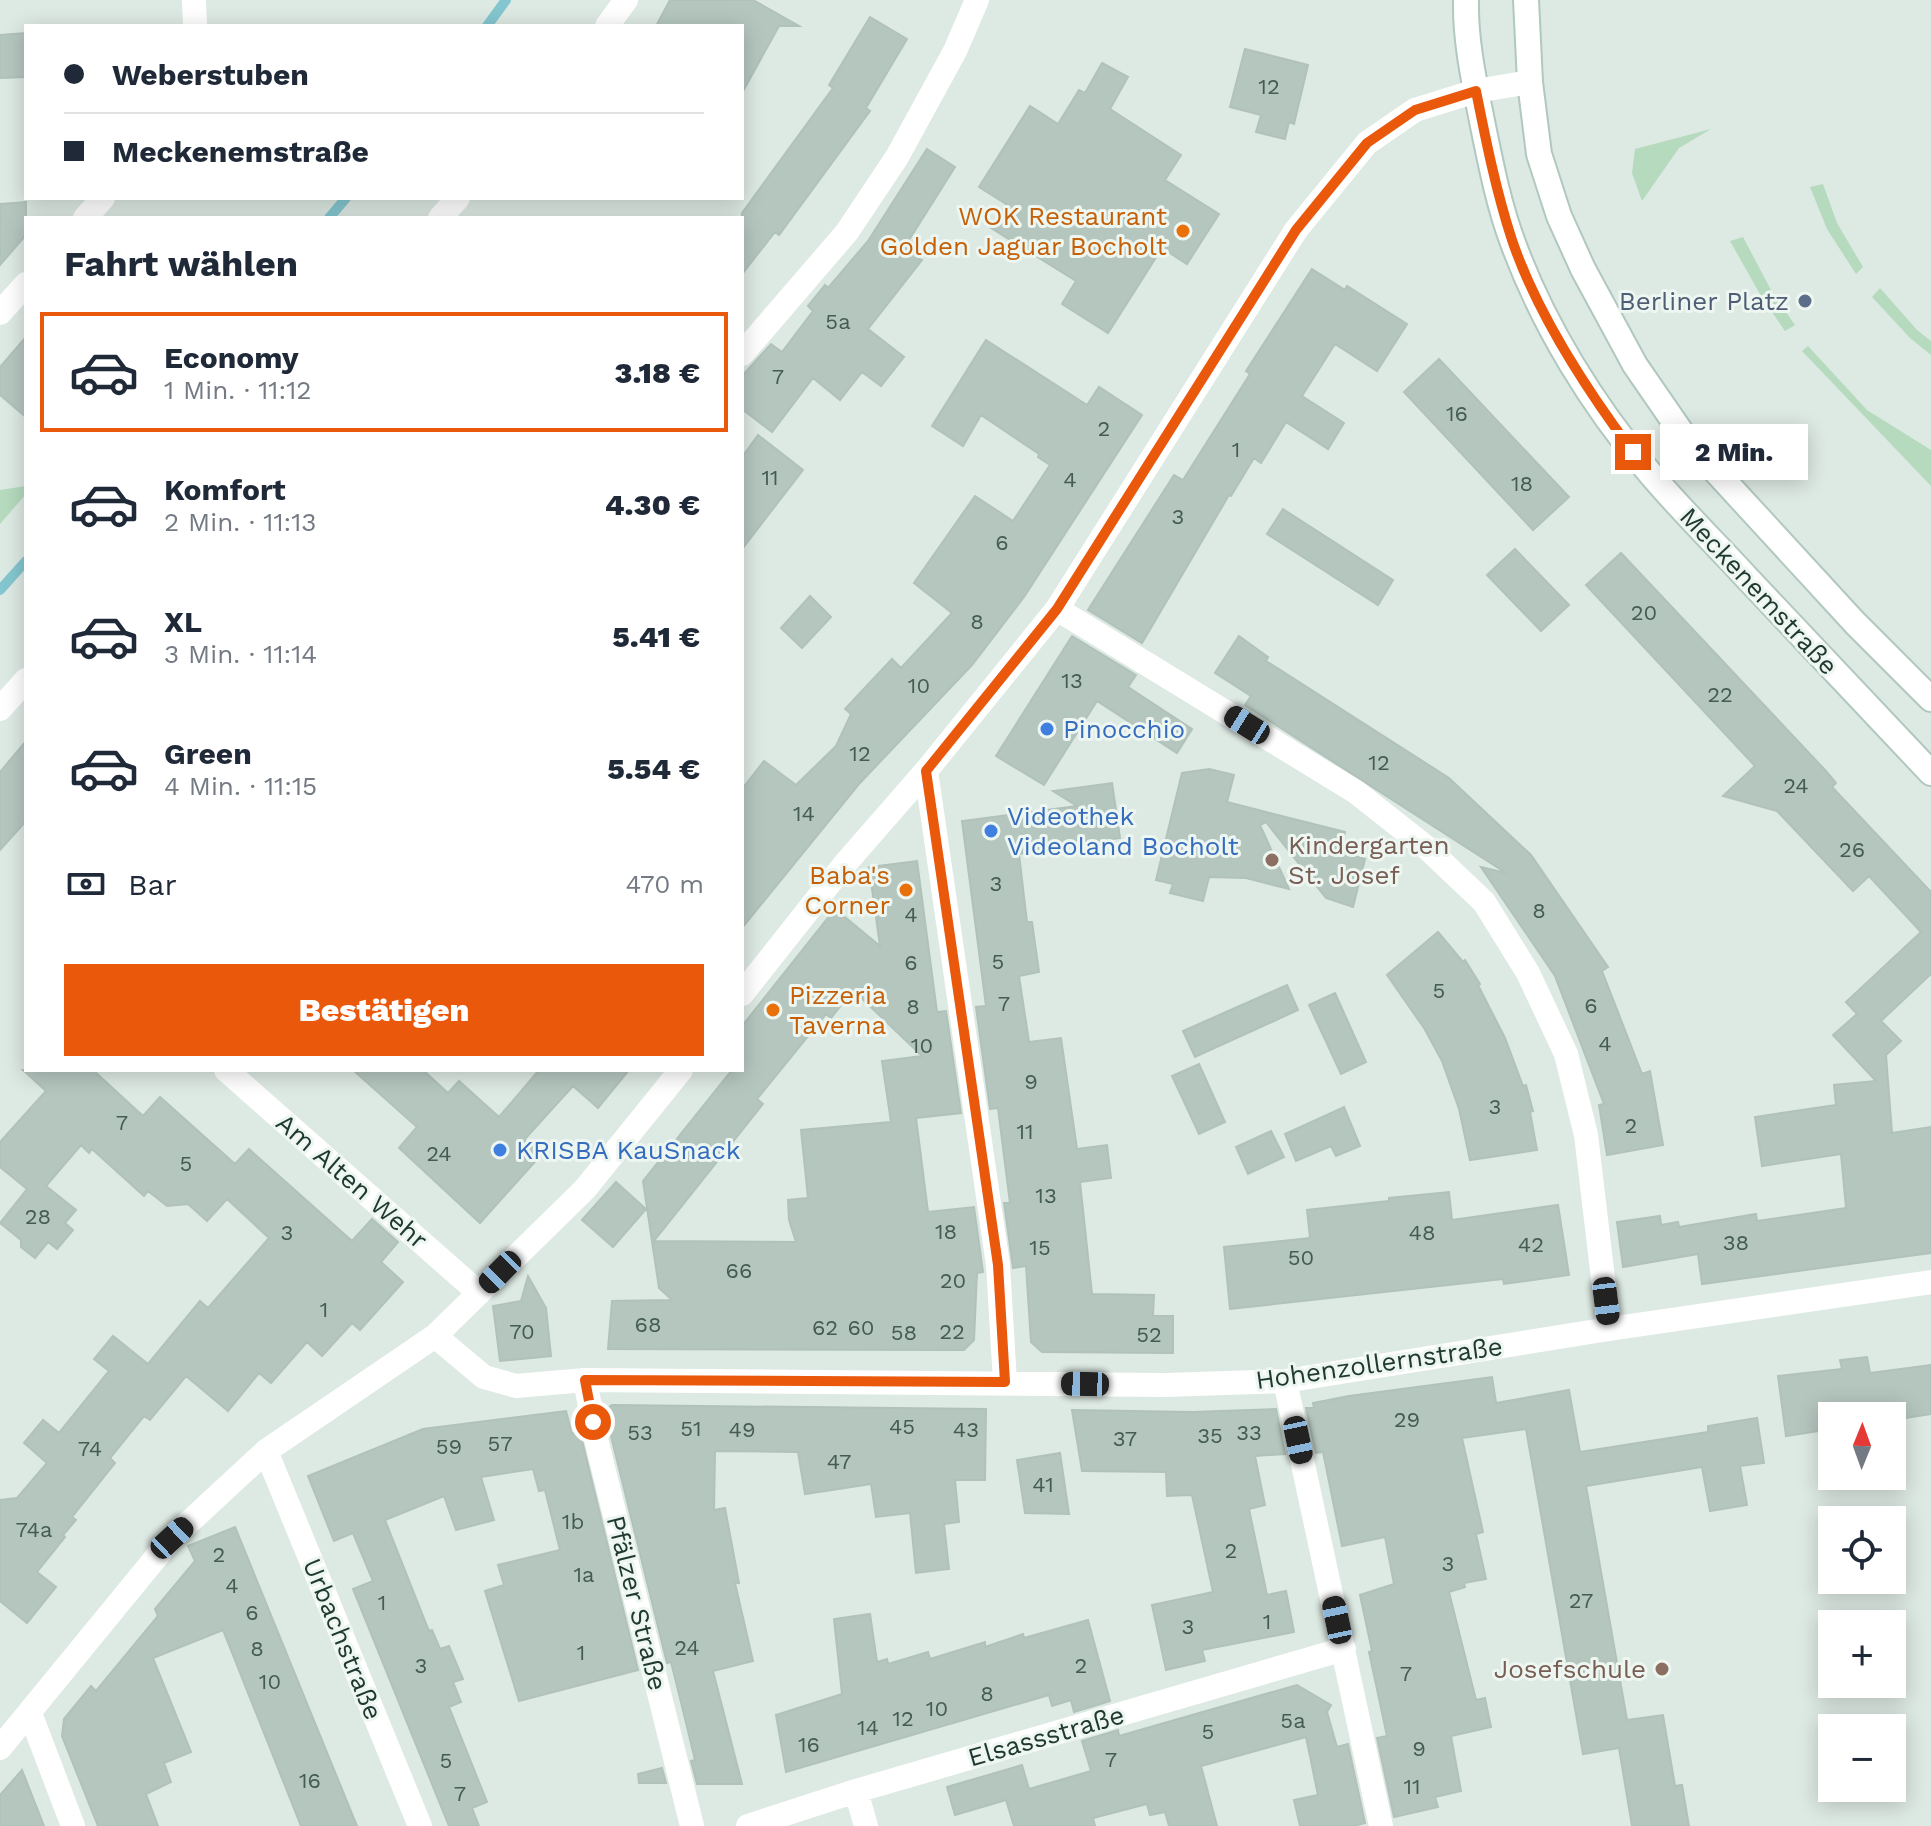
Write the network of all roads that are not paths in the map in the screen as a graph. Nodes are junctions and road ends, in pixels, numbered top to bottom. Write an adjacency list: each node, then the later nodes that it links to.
1 (194, 0): 6 (street)
2 (626, 0): 7 (street)
3 (977, 0): 16 (street)
4 (1466, 0): 9 (street, Meckenemstraße)
5 (1526, 0): 8 (street, Meckenemstraße)
6 (195, 24)
7 (608, 24)
8 (1530, 82): 9 (street); 19 (street, Meckenemstraße)
9 (1476, 91): 17 (street); 22 (street, Meckenemstraße)
10 (101, 200): 12 (street)
11 (456, 200): 13 (street)
12 (87, 216)
13 (442, 216)
14 (24, 286): 15 (street)
15 (0, 313)
16 (744, 352)
17 (1057, 609): 21 (street); 28 (street)
18 (24, 682): 20 (street)
19 (1931, 699)
20 (0, 709)
21 (926, 771): 23 (street); 32 (street)
22 (1931, 773)
23 (744, 991)
24 (228, 1072): 27 (street, Am Alten Wehr)
25 (679, 1072): 27 (street)
26 (1931, 1282): 28 (street, Hohenzollernstraße)
27 (479, 1293): 29 (street)
28 (1609, 1329): 31 (street, Hohenzollernstraße)
29 (435, 1336): 30 (street, Hohenzollernstraße); 33 (street)
30 (585, 1380): 32 (street, Hohenzollernstraße); 40 (street, Pfälzer Straße)
31 (1285, 1381): 32 (street, Hohenzollernstraße); 34 (street)
32 (1005, 1382)
33 (266, 1451): 35 (street); 39 (street, Urbachstraße)
34 (1344, 1649): 37 (street, Elsassstraße); 43 (street)
35 (30, 1713): 36 (street); 38 (street)
36 (0, 1748)
37 (856, 1791): 41 (street, Elsassstraße); 42 (street)
38 (73, 1826)
39 (420, 1826)
40 (692, 1826)
41 (748, 1826)
42 (866, 1826)
43 (1381, 1826)

